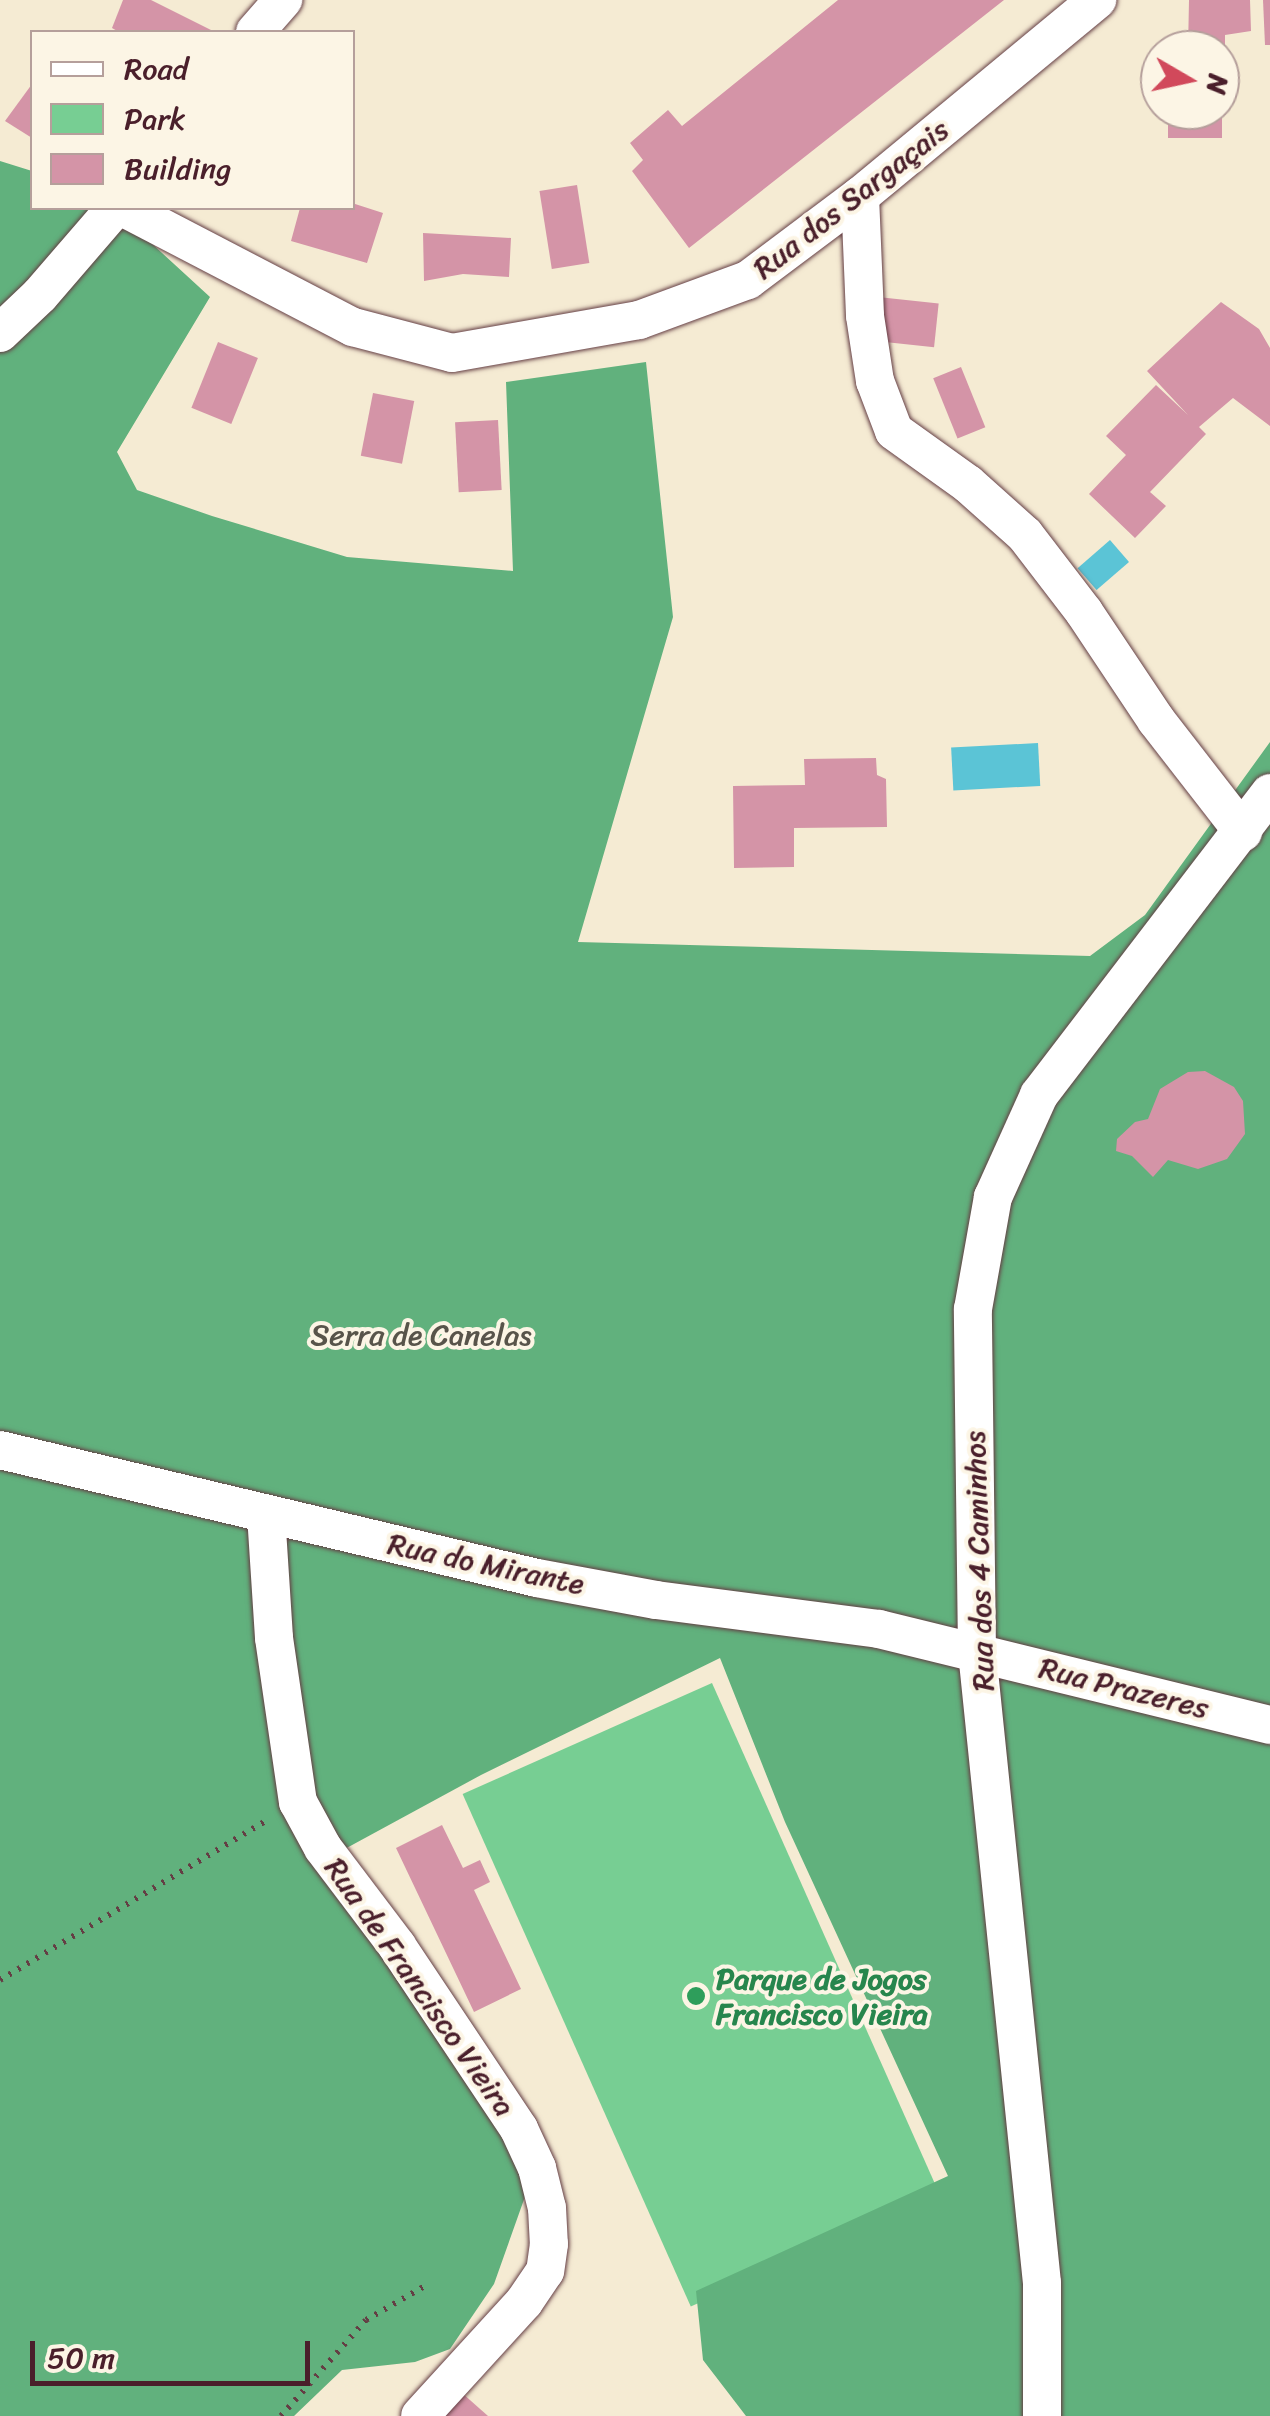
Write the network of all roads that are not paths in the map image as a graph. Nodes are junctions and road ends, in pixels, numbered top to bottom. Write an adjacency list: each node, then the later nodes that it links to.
1 (284, 0): 3 (street)
2 (1097, 0): 4 (street, Rua dos Sargaçais)
3 (257, 30)
4 (860, 196): 6 (street, Rua dos Sargaçais); 9 (street)
5 (113, 210): 7 (street)
6 (128, 210)
7 (0, 334)
8 (1270, 792): 9 (street, Rua dos 4 Caminhos)
9 (1243, 832): 12 (street, Rua dos 4 Caminhos)
10 (0, 1450): 11 (street, Rua do Mirante)
11 (266, 1514): 12 (street, Rua do Mirante); 14 (street, Rua de Francisco Vieira)
12 (977, 1652): 13 (street, Rua Prazeres); 15 (street, Rua dos 4 Caminhos)
13 (1270, 1725)
14 (420, 2416)
15 (1042, 2416)

